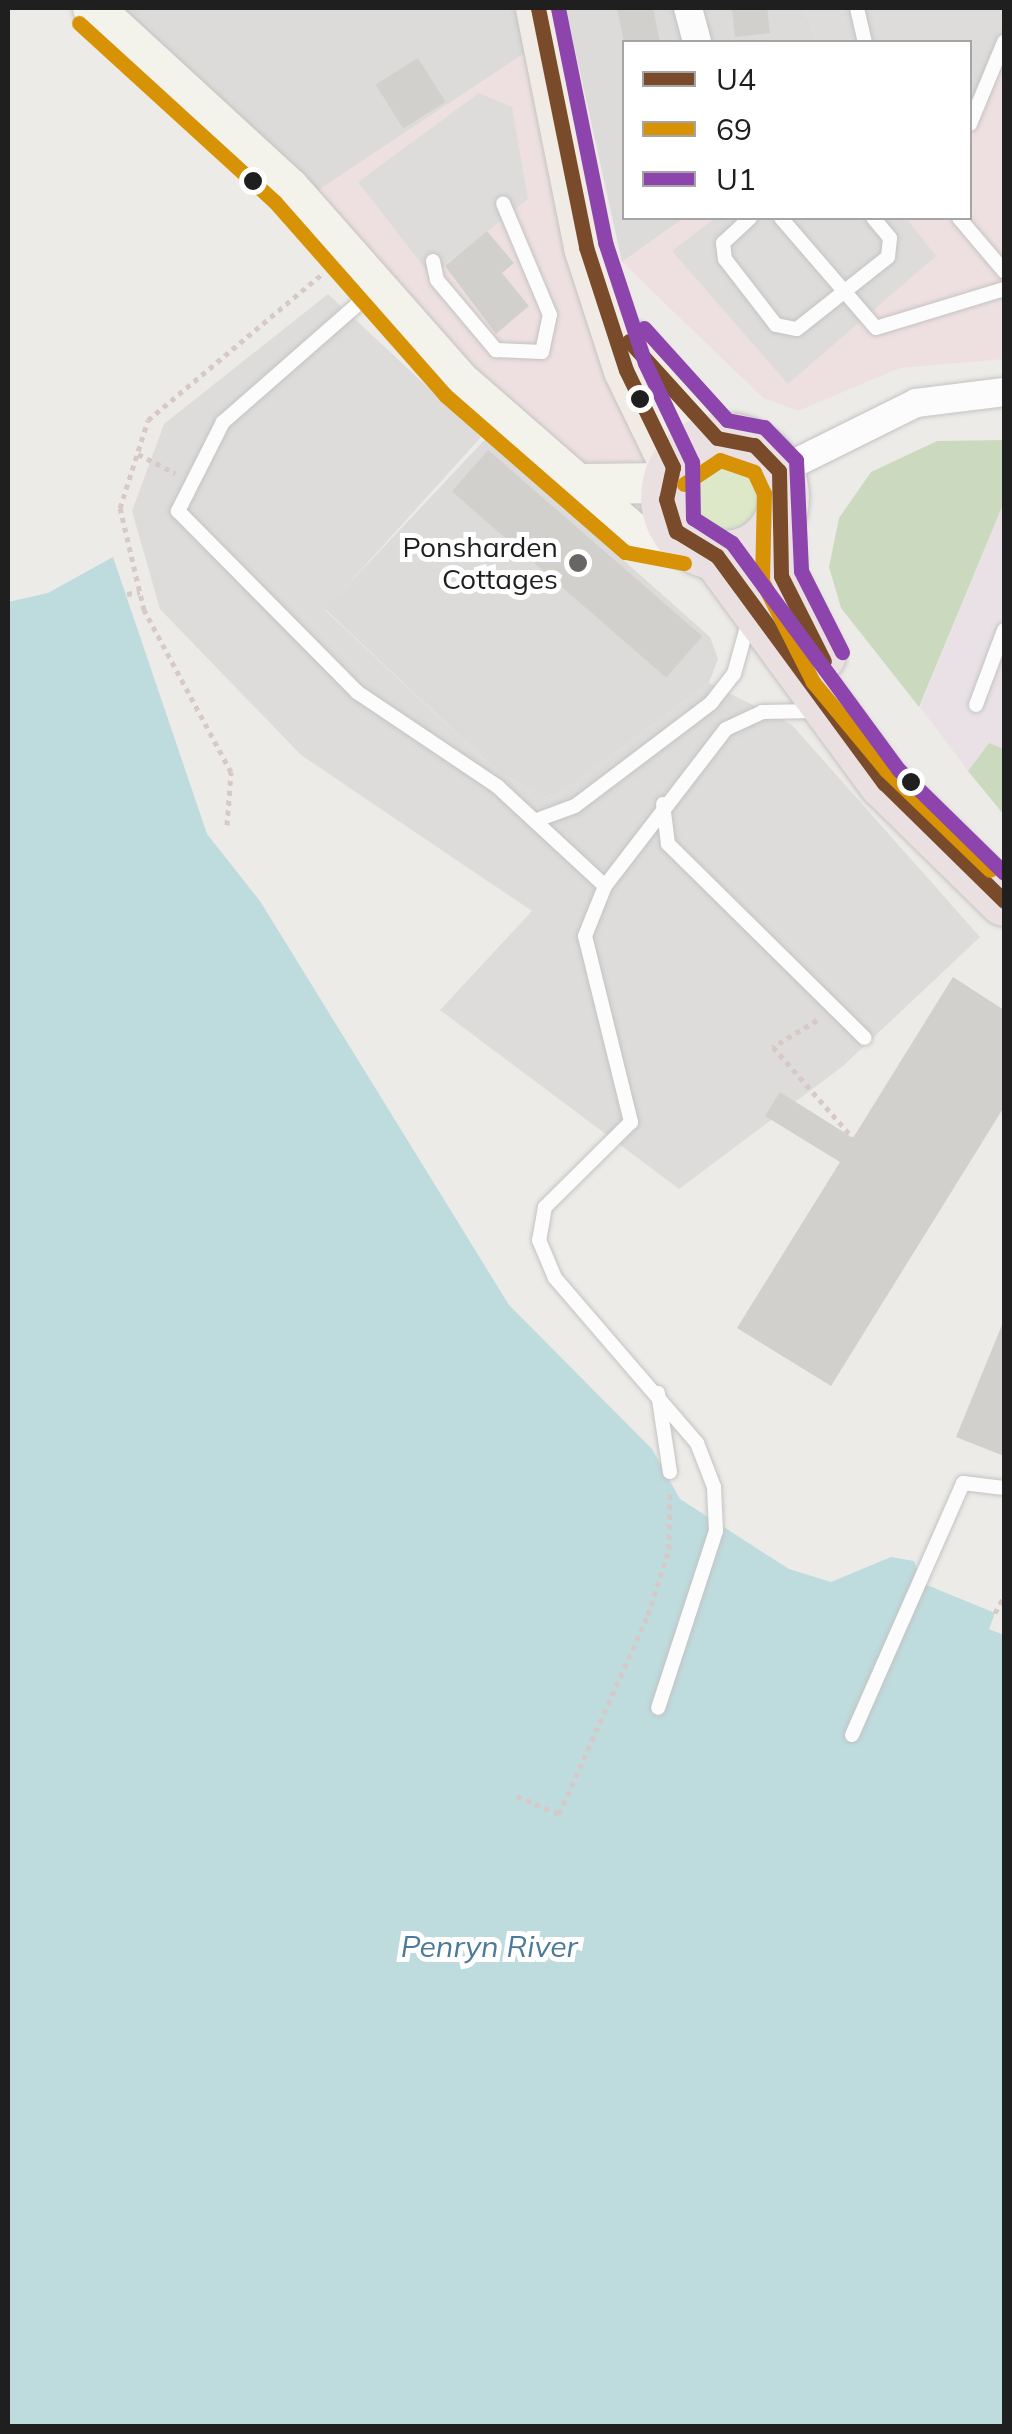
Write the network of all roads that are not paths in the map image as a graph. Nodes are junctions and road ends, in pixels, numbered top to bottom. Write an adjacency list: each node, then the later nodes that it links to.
1 (93, 8): 16 (street)
2 (538, 8): 19 (main road)
3 (688, 8): 5 (street)
4 (857, 8): 6 (lane)
5 (696, 40)
6 (865, 40)
7 (1004, 42): 8 (lane)
8 (972, 119)
9 (503, 202): 14 (lane)
10 (748, 220): 18 (lane)
11 (783, 220): 18 (lane)
12 (875, 220): 18 (lane)
13 (961, 220): 15 (lane)
14 (433, 261)
15 (1004, 271)
16 (378, 288): 24 (street); 32 (lane)
17 (1004, 289): 18 (lane)
18 (841, 293)
19 (602, 298): 21 (main road); 23 (main road)
20 (1004, 392): 22 (street)
21 (717, 438): 22 (highway); 23 (highway)
22 (779, 472): 25 (highway)
23 (670, 475): 24 (street); 26 (highway)
24 (582, 484): 26 (street)
25 (778, 525): 26 (highway); 33 (highway)
26 (702, 550): 27 (highway)
27 (753, 604): 30 (highway); 32 (lane)
28 (1004, 630): 29 (lane)
29 (976, 704)
30 (828, 712): 31 (lane); 35 (highway)
31 (663, 804): 34 (lane); 36 (lane)
32 (537, 820): 34 (lane)
33 (1004, 856)
34 (604, 886): 37 (lane)
35 (1004, 900)
36 (864, 1038)
37 (657, 1387): 38 (lane); 40 (lane)
38 (670, 1472)
39 (1004, 1488): 41 (lane)
40 (658, 1708)
41 (852, 1735)

